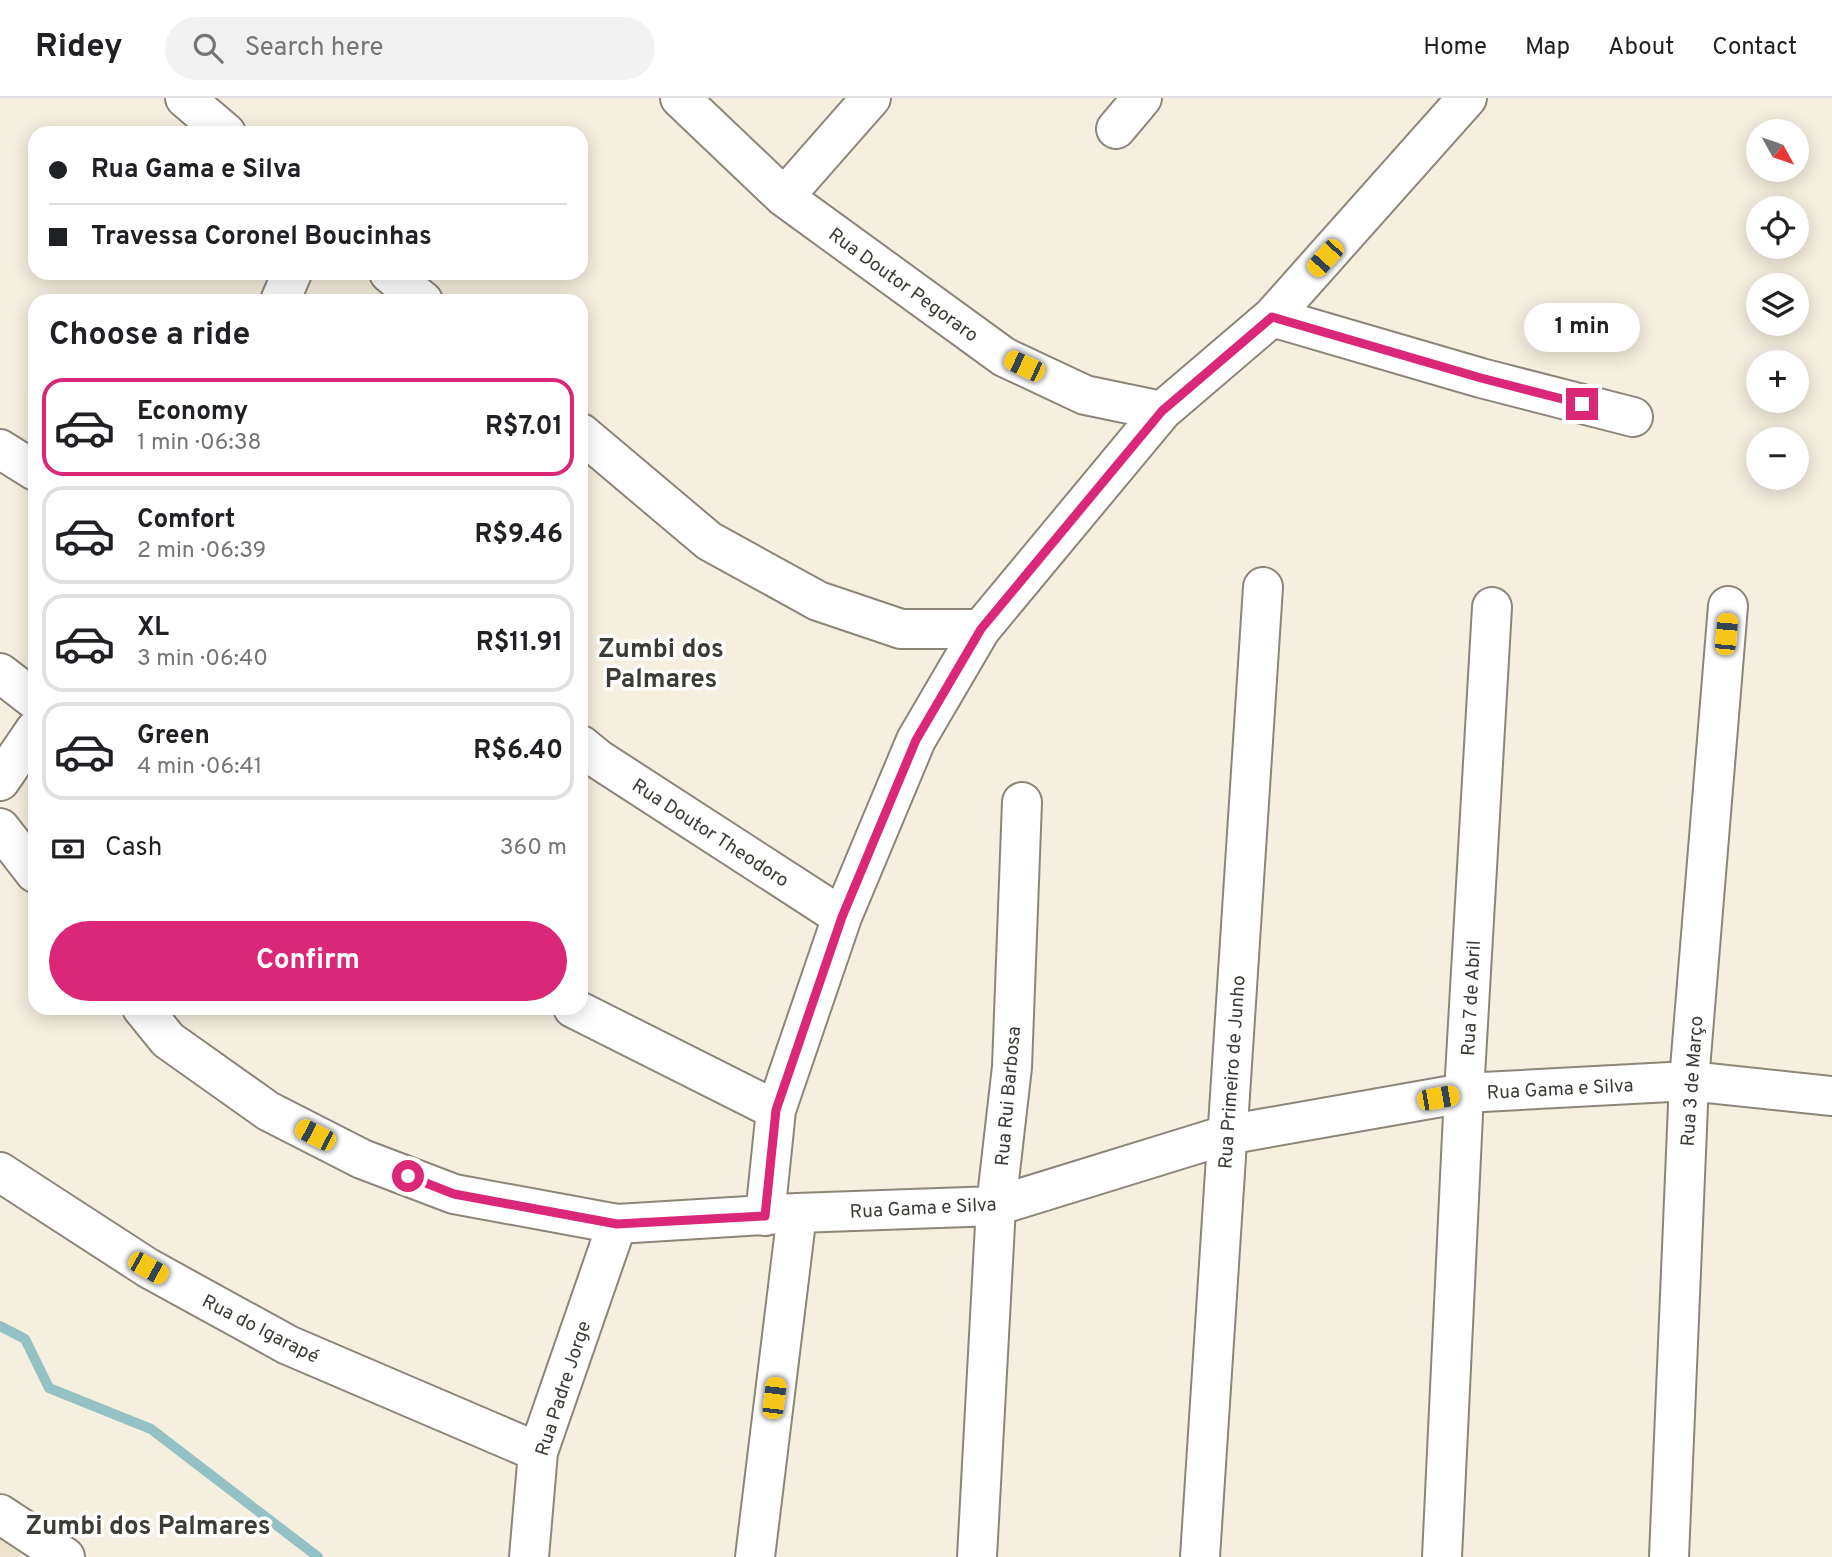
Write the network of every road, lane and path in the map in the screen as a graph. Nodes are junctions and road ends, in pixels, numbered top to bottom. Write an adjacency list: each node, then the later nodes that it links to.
1 (185, 98): 6 (street)
2 (680, 98): 8 (street, Rua Doutor Pegoraro)
3 (871, 98): 8 (street)
4 (1142, 98): 7 (street)
5 (1467, 98): 11 (street)
6 (218, 126)
7 (1116, 129)
8 (784, 197): 12 (street, Rua Doutor Pegoraro)
9 (398, 280): 10 (street)
10 (414, 294)
11 (1272, 317): 12 (street); 13 (street)
12 (1162, 411): 20 (street)
13 (1633, 417)
14 (588, 439): 20 (street)
15 (0, 449): 16 (street)
16 (28, 467)
17 (1263, 587): 36 (street, Rua Primeiro de Junho)
18 (1728, 606): 32 (street, Rua 3 de Março)
19 (1492, 607): 33 (street, Rua 7 de Abril)
20 (981, 629): 29 (street)
21 (0, 673): 22 (street)
22 (28, 695)
23 (28, 740): 25 (street)
24 (588, 751): 29 (street, Rua Doutor Theodoro)
25 (0, 781)
26 (1022, 802): 38 (street, Rua Rui Barbosa)
27 (0, 828): 28 (street)
28 (28, 864)
29 (842, 917): 35 (street)
30 (148, 1015): 40 (street, Rua Gama e Silva)
31 (587, 1015): 35 (street)
32 (1689, 1081): 33 (street, Rua Gama e Silva); 34 (street, Rua Gama e Silva); 49 (street, Rua 3 de Março)
33 (1464, 1093): 36 (street, Rua Gama e Silva); 48 (street, Rua 7 de Abril)
34 (1832, 1096)
35 (776, 1110): 39 (street)
36 (1226, 1135): 38 (street, Rua Gama e Silva); 47 (street, Rua Primeiro de Junho)
37 (0, 1172): 41 (street, Rua do Igarapé)
38 (996, 1206): 39 (street, Rua Gama e Silva); 46 (street, Rua Rui Barbosa)
39 (781, 1214): 40 (street, Rua Gama e Silva); 45 (street)
40 (617, 1224): 41 (street, Rua Padre Jorge)
41 (538, 1452): 44 (street, Rua Padre Jorge)
42 (0, 1514): 43 (street)
43 (65, 1557)
44 (529, 1557)
45 (755, 1557)
46 (977, 1557)
47 (1200, 1557)
48 (1442, 1557)
49 (1670, 1557)

